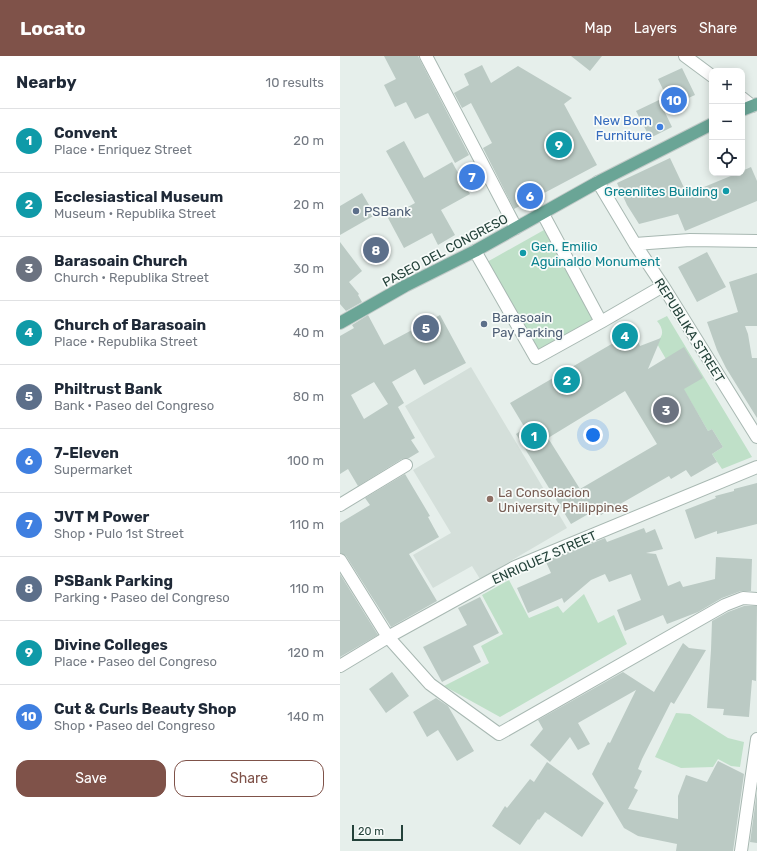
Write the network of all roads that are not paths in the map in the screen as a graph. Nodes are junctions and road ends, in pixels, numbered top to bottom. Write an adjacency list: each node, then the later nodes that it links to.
1 (426, 56): 7 (street)
2 (685, 56): 3 (street)
3 (709, 74)
4 (709, 126): 5 (main road, PASEO DEL CONGRESO)
5 (598, 182): 6 (main road, PASEO DEL CONGRESO); 9 (street, REPUBLIKA STREET)
6 (543, 214): 7 (main road, PASEO DEL CONGRESO); 12 (street)
7 (516, 228): 10 (main road, PASEO DEL CONGRESO)
8 (757, 241): 9 (street)
9 (635, 244): 11 (street, REPUBLIKA STREET)
10 (475, 251): 12 (street); 13 (main road, PASEO DEL CONGRESO)
11 (663, 286): 12 (street); 14 (street, REPUBLIKA STREET)
12 (601, 322)
13 (340, 323)
14 (757, 437)
15 (406, 465): 17 (street)
16 (757, 467): 20 (street, ENRIQUEZ STREET)
17 (340, 505)
18 (340, 560): 20 (street)
19 (757, 599): 20 (street)
20 (388, 637): 21 (street, ENRIQUEZ STREET)
21 (340, 666)
22 (757, 739): 23 (street)
23 (741, 851)

